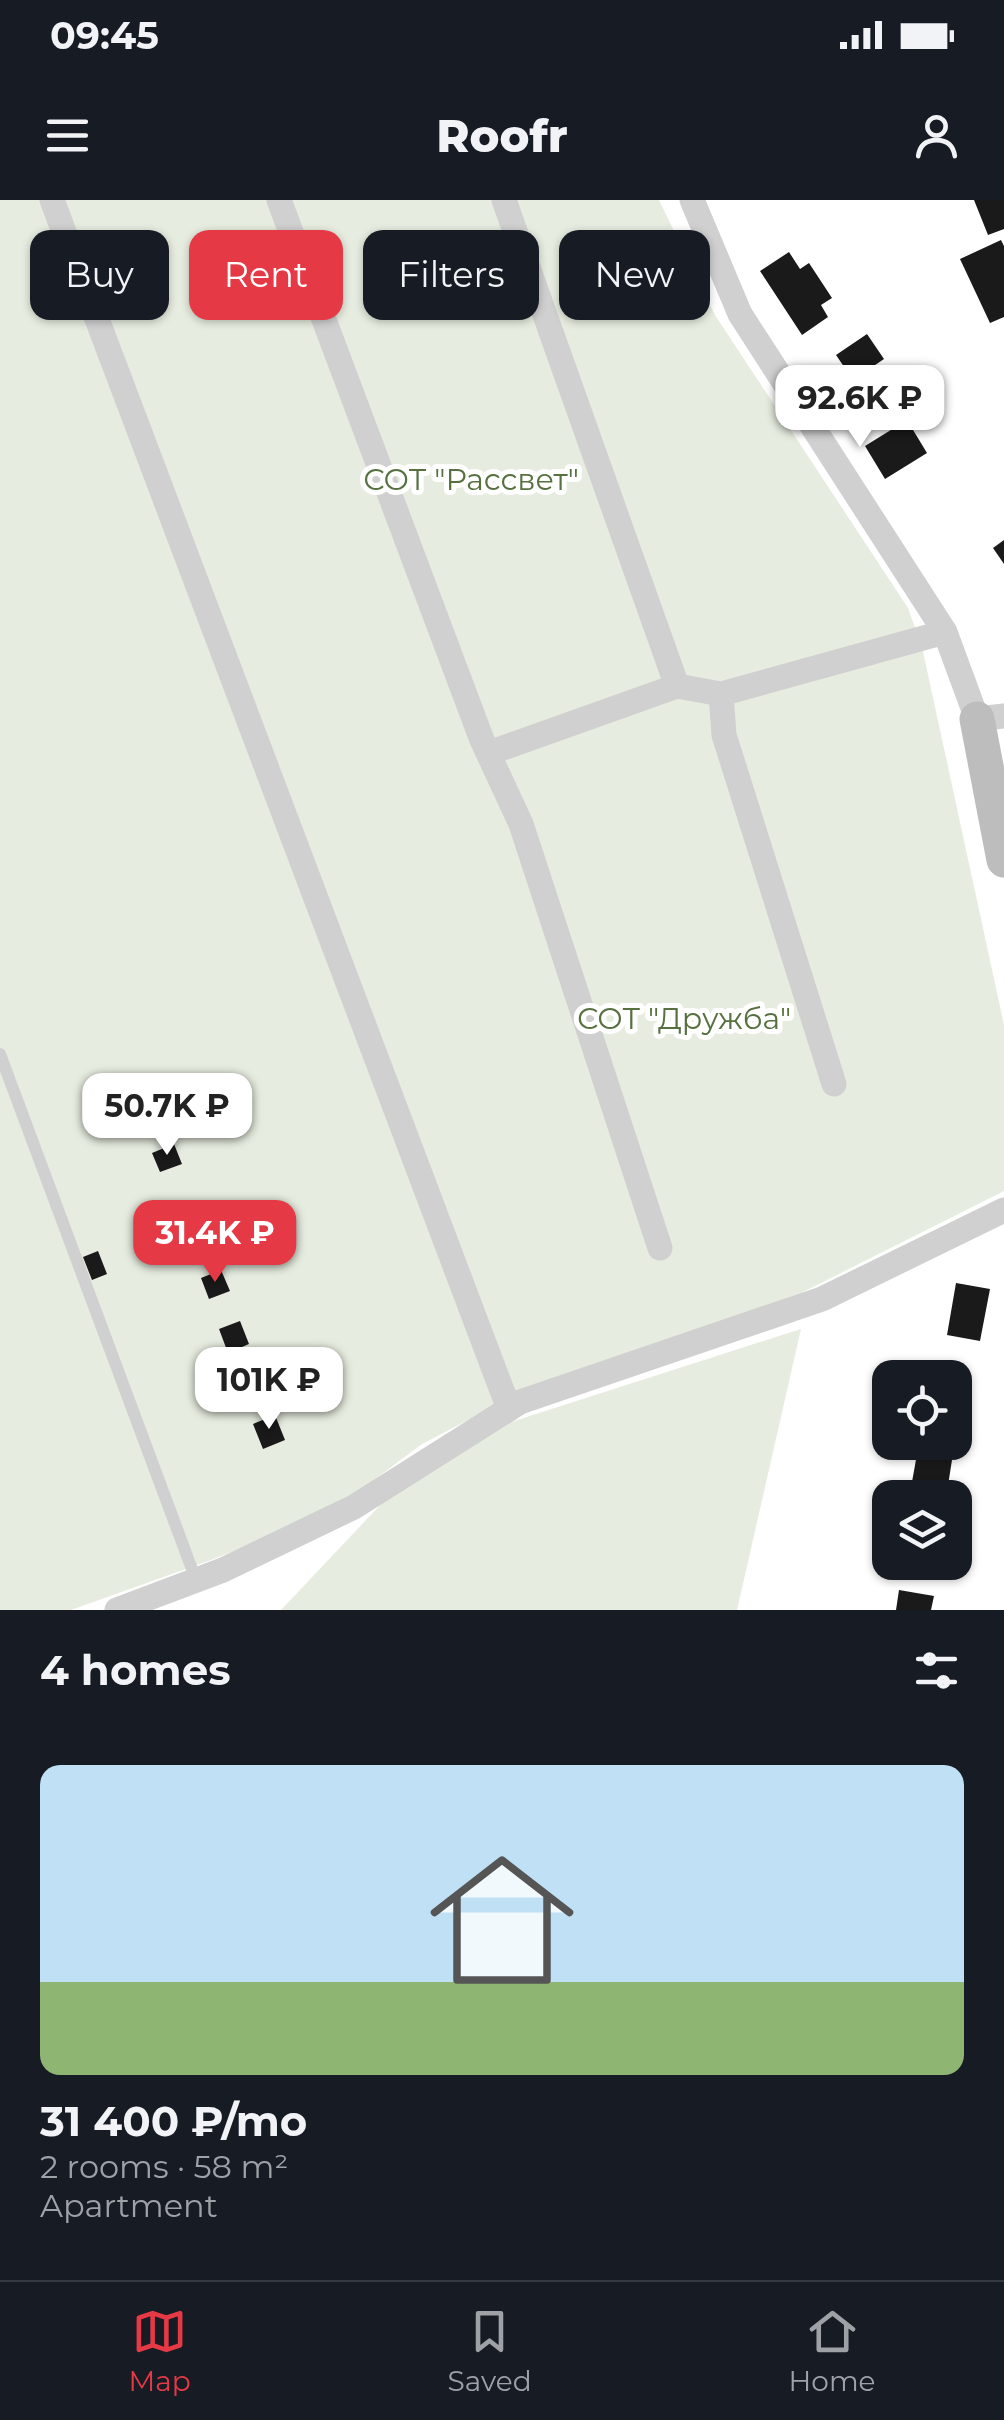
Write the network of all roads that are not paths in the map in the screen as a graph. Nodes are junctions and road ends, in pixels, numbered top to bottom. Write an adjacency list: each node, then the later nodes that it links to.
1 (52, 200): 15 (street)
2 (279, 200): 9 (street)
3 (504, 200): 6 (street)
4 (692, 200): 5 (street)
5 (944, 632): 7 (street); 8 (street)
6 (677, 686): 7 (street); 9 (street)
7 (721, 694): 12 (street)
8 (990, 718): 10 (street)
9 (489, 753): 14 (street)
10 (1004, 860)
11 (0, 1054): 16 (lane)
12 (834, 1084)
13 (1004, 1210): 15 (street)
14 (660, 1248)
15 (509, 1409): 16 (street)
16 (196, 1580): 17 (street)
17 (117, 1610)

